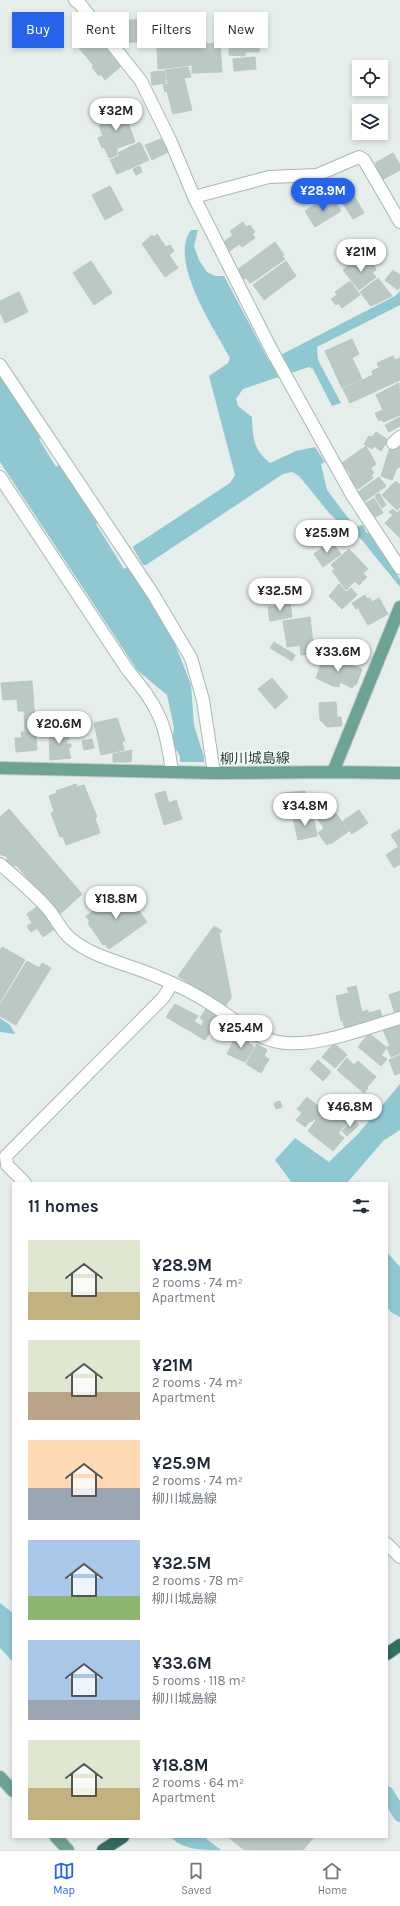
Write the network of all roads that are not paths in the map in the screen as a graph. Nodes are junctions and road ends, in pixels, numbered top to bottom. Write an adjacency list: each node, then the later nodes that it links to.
1 (75, 0): 2 (street)
2 (194, 197): 3 (street); 6 (street)
3 (400, 222)
4 (0, 365): 11 (street)
5 (0, 477): 9 (street)
6 (400, 568)
7 (400, 607): 10 (main road)
8 (0, 768): 9 (main road, 柳川城島線)
9 (172, 771): 11 (main road, 柳川城島線)
10 (333, 772): 11 (main road, 柳川城島線); 12 (main road, 柳川城島線)
11 (212, 773)
12 (400, 774)
13 (0, 864): 14 (street)
14 (172, 984): 15 (street); 16 (street)
15 (400, 1018)
16 (24, 1182)
17 (388, 1545): 18 (street)
18 (400, 1557)
19 (400, 1646): 20 (highway)
20 (388, 1653)
21 (0, 1776): 22 (main road)
22 (12, 1790)
23 (57, 1838): 25 (main road)
24 (121, 1838): 26 (highway)
25 (68, 1850)
26 (103, 1850)

